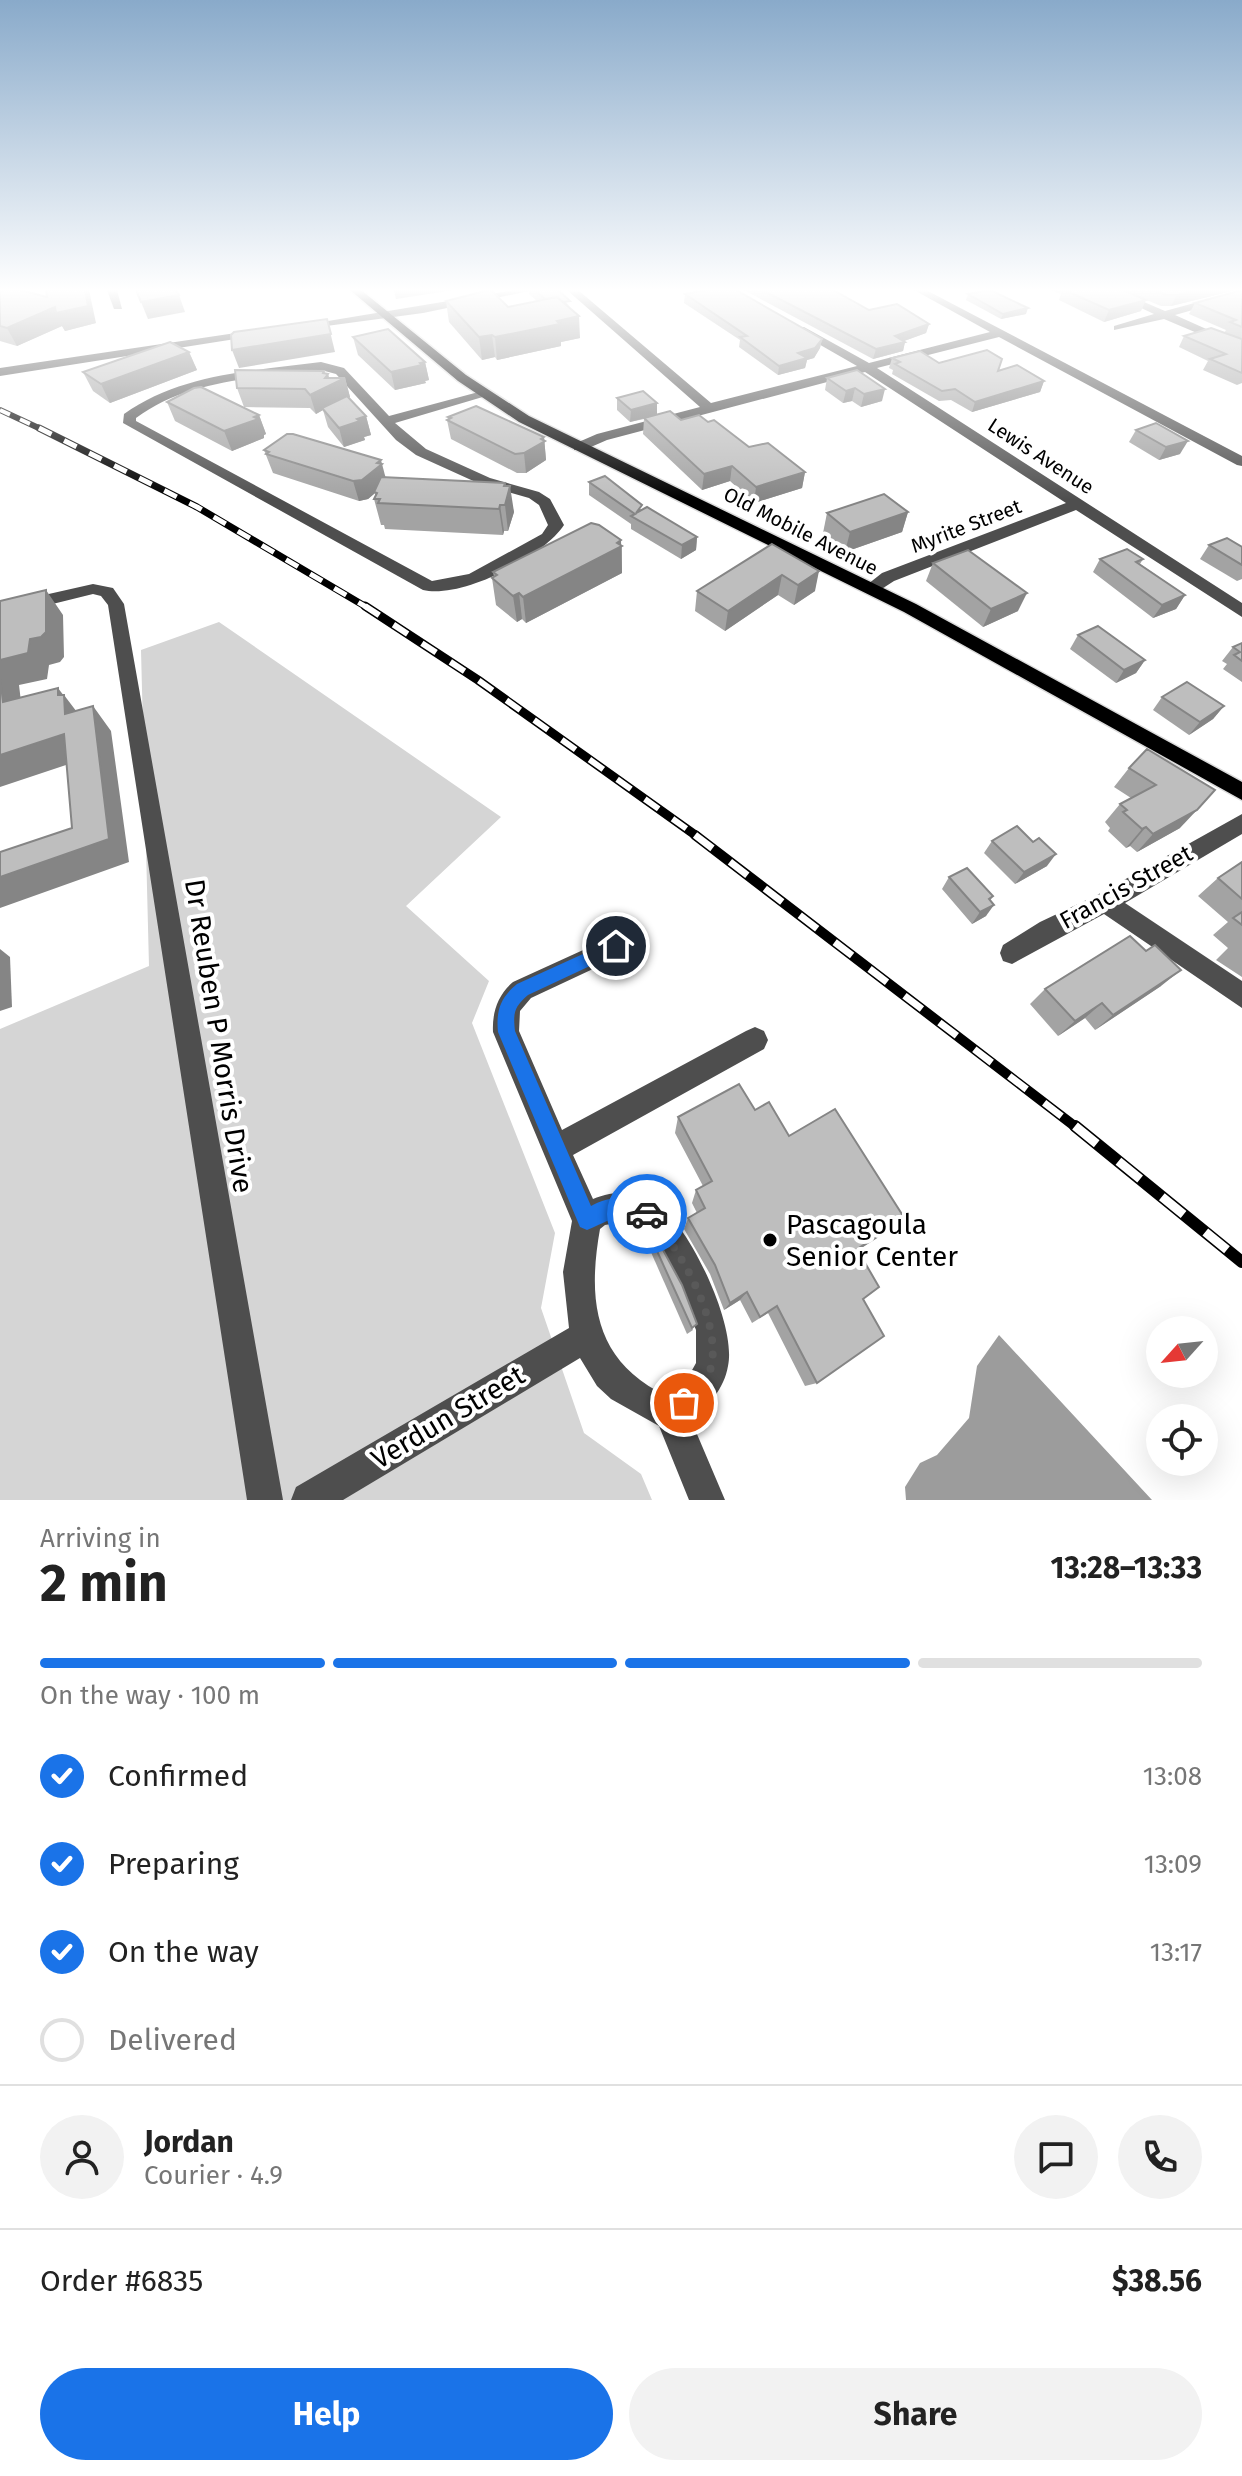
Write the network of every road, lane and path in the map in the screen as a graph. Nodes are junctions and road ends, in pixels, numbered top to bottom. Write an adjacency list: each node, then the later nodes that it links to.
1 (78, 360): 8 (street)
2 (441, 360): 9 (main road, Old Mobile Avenue)
3 (653, 360): 10 (street)
4 (855, 360): 7 (street, Lewis Avenue)
5 (890, 360): 7 (street)
6 (1051, 360): 13 (street)
7 (865, 366): 10 (street); 14 (street, Lewis Avenue)
8 (0, 372)
9 (478, 389): 11 (street); 12 (main road, Old Mobile Avenue)
10 (709, 408): 12 (street)
11 (385, 418): 11 (street)
12 (579, 447): 15 (main road, Old Mobile Avenue)
13 (1242, 462)
14 (1078, 504): 15 (street, Myrite Street); 17 (street, Lewis Avenue)
15 (871, 588): 18 (main road, Old Mobile Avenue)
16 (0, 611): 29 (street, Dr Reuben P Morris Drive)
17 (1242, 611)
18 (1242, 792)
19 (1242, 823): 20 (street, Francis Street)
20 (1105, 902): 22 (street, Francis Street); 23 (street)
21 (616, 946): 25 (street)
22 (1012, 953)
23 (1242, 996)
24 (755, 1040): 25 (street)
25 (557, 1148): 26 (street)
26 (587, 1220): 27 (street); 28 (street)
27 (588, 1335): 28 (street); 30 (street, Verdun Street)
28 (671, 1414): 31 (street)
29 (265, 1500)
30 (309, 1500)
31 (707, 1500)

